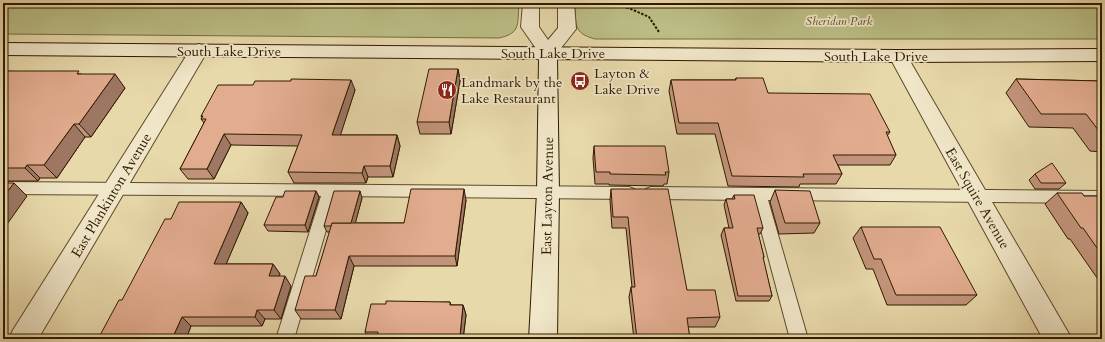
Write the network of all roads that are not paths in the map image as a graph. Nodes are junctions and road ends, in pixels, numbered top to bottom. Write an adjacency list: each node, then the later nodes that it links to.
1 (531, 3): 5 (main road)
2 (566, 3): 5 (main road)
3 (3, 49): 4 (main road, South Lake Drive)
4 (199, 50): 5 (main road, South Lake Drive); 9 (main road, East Plankinton Avenue)
5 (548, 53): 7 (main road, South Lake Drive); 11 (main road, East Layton Avenue)
6 (1102, 55): 7 (main road, South Lake Drive)
7 (898, 56): 13 (main road, East Squire Avenue)
8 (3, 188): 9 (lane)
9 (114, 189): 10 (lane); 15 (main road, East Plankinton Avenue)
10 (330, 191): 11 (lane); 16 (lane)
11 (548, 192): 12 (lane); 17 (main road, East Layton Avenue)
12 (759, 194): 13 (lane); 18 (lane)
13 (977, 196): 14 (lane); 19 (main road, East Squire Avenue)
14 (1102, 197)
15 (23, 339)
16 (285, 339)
17 (543, 339)
18 (799, 339)
19 (1058, 339)

